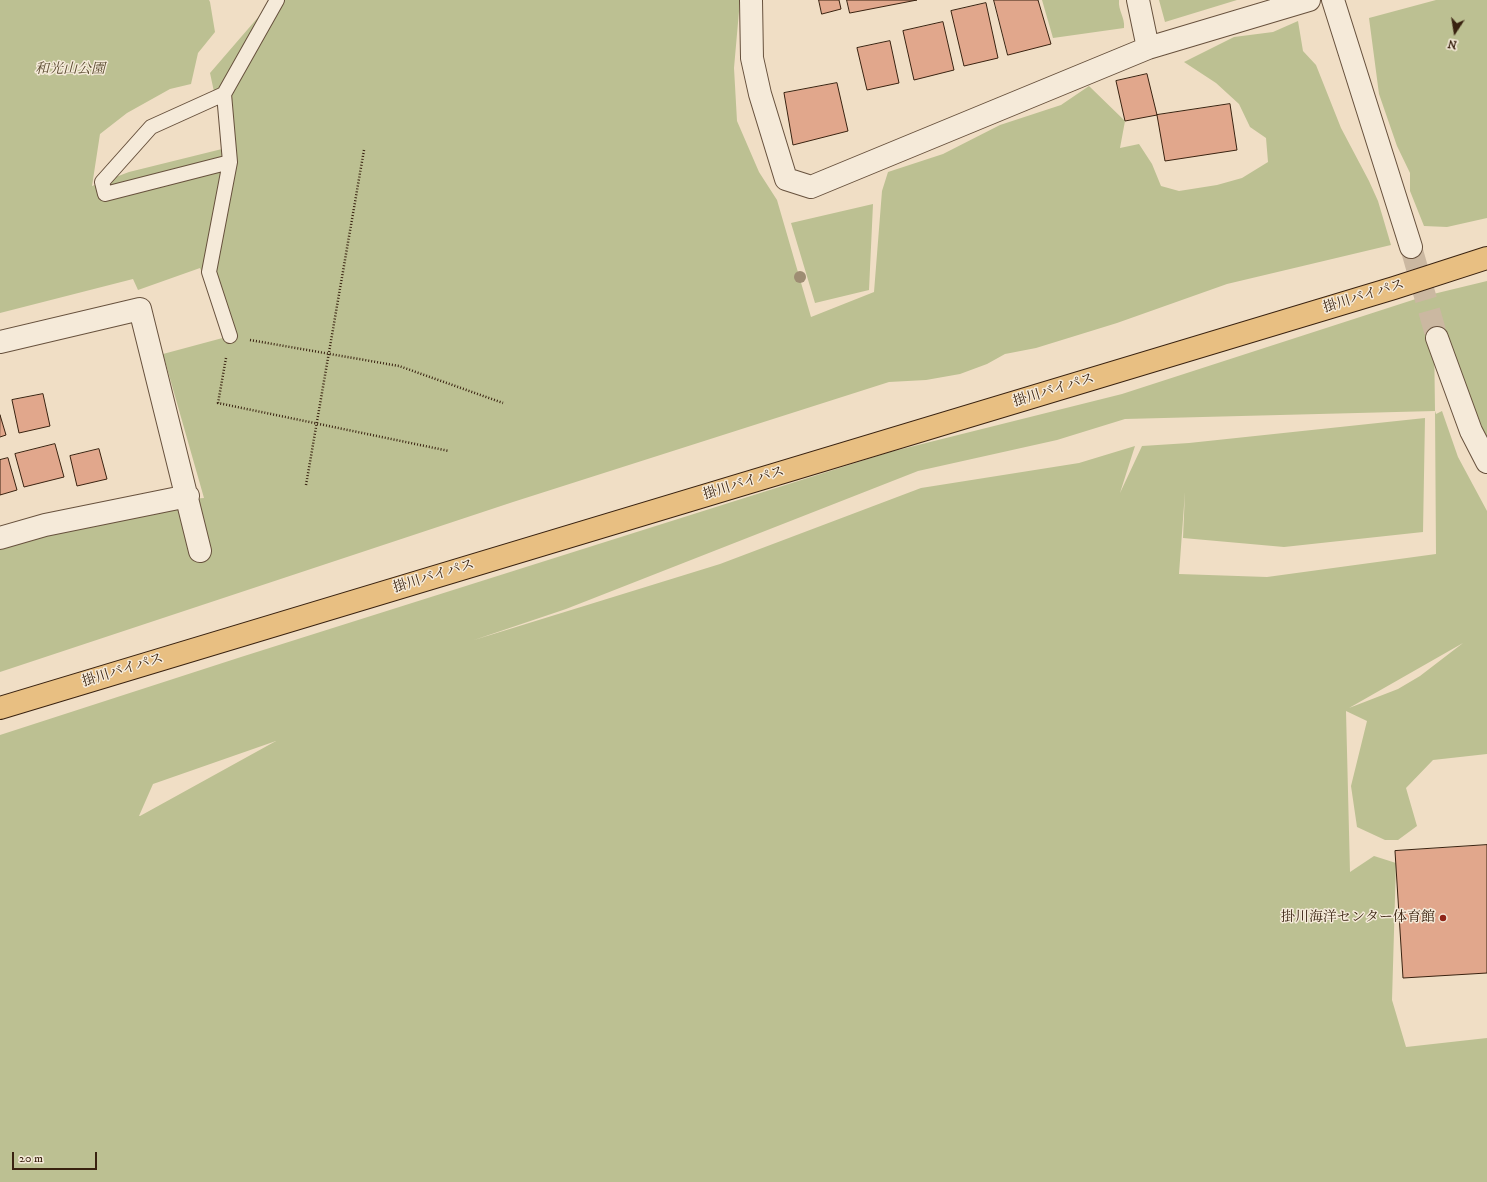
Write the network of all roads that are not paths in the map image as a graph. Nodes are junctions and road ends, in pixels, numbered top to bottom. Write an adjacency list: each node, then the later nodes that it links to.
1 (277, 0): 7 (lane)
2 (751, 0): 6 (street)
3 (1138, 0): 6 (street)
4 (1309, 0): 6 (street)
5 (1333, 0): 9 (street)
6 (1148, 48)
7 (224, 94): 8 (lane); 8 (lane)
8 (230, 162): 11 (lane)
9 (1410, 247)
10 (1487, 258): 18 (highway, 掛川バイパス)
11 (230, 336)
12 (1437, 338): 14 (street)
13 (0, 342): 15 (street)
14 (1487, 462)
15 (188, 496): 16 (street); 17 (street)
16 (0, 538)
17 (200, 551)
18 (0, 708)

